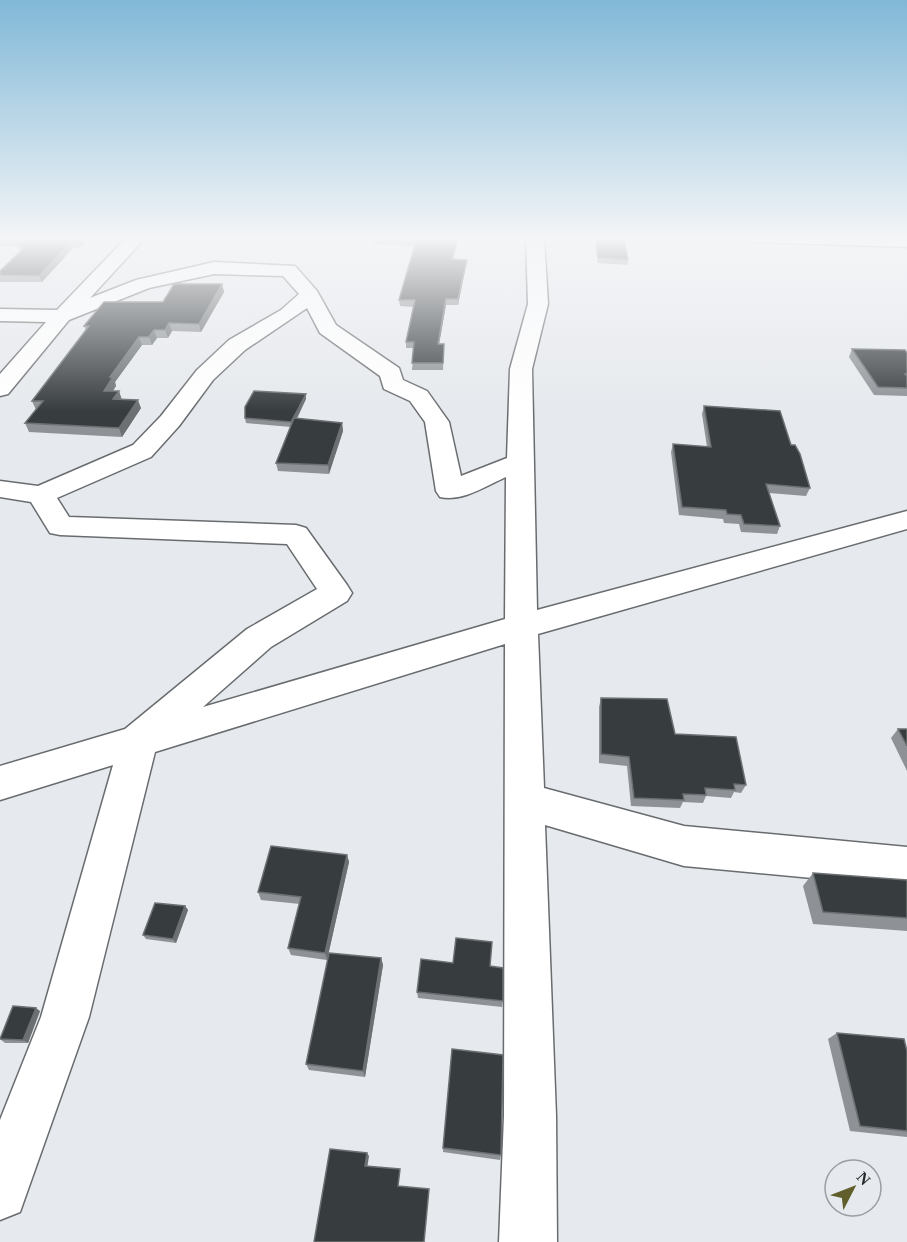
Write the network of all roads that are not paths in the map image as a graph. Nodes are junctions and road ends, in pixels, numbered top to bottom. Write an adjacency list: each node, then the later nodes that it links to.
1 (82, 295): 6 (street)
2 (115, 295): 6 (street)
3 (310, 295): 8 (street); 10 (street)
4 (538, 295): 8 (street)
5 (0, 315): 6 (street)
6 (62, 316): 7 (street)
7 (0, 389)
8 (519, 462): 12 (street)
9 (0, 489): 10 (street)
10 (41, 495): 13 (street)
11 (907, 520): 12 (street)
12 (519, 627): 13 (street); 15 (street)
13 (139, 740): 14 (street); 17 (street)
14 (0, 783)
15 (524, 801): 16 (street); 18 (street)
16 (907, 867)
17 (0, 1192)
18 (528, 1242)

